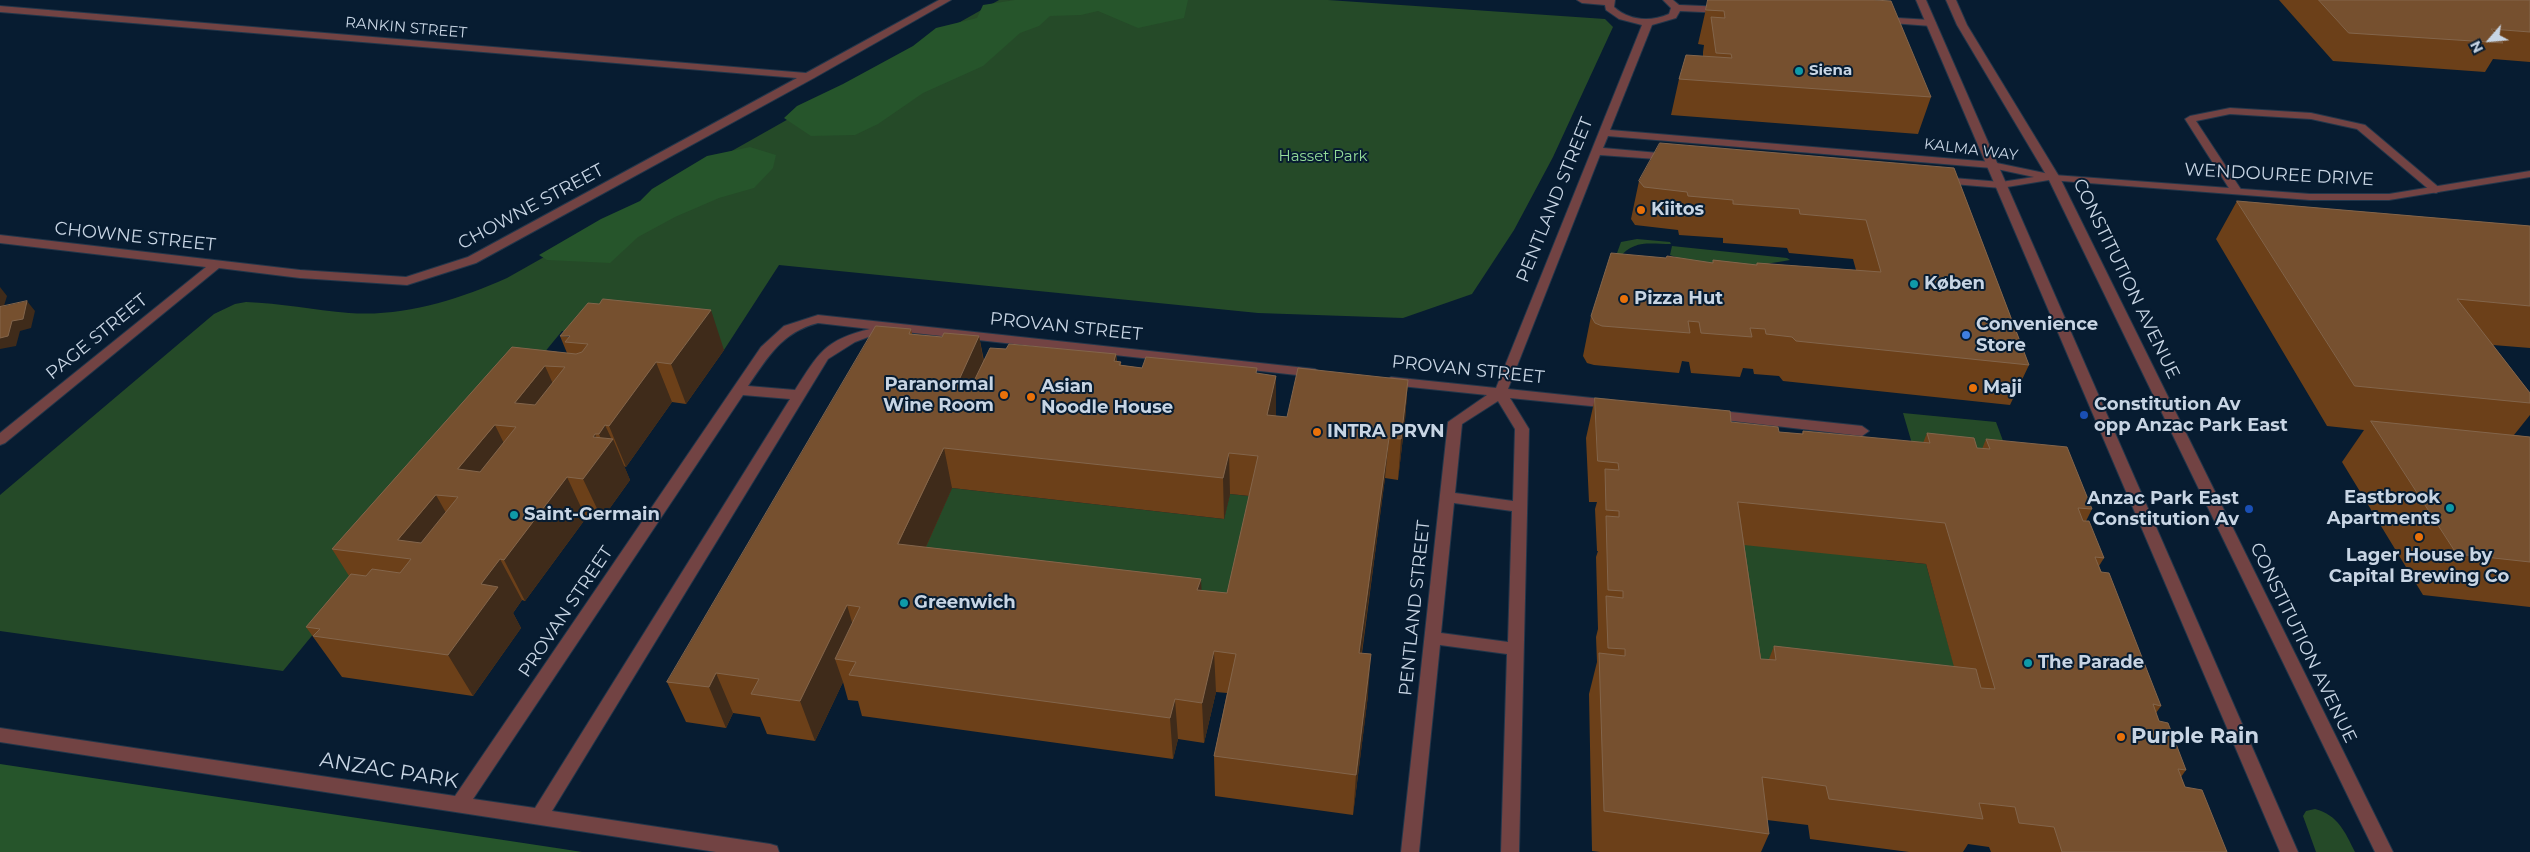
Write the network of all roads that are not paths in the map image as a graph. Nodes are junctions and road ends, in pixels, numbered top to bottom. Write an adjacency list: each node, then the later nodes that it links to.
1 (946, 0): 13 (street, CHOWNE STREET)
2 (1582, 0): 6 (street)
3 (1668, 0): 7 (street)
4 (1922, 0): 12 (street)
5 (1951, 0): 19 (street, CONSTITUTION AVENUE)
6 (1609, 2): 11 (street)
7 (1676, 8): 9 (street); 11 (street)
8 (0, 9): 13 (street, RANKIN STREET)
9 (1737, 11)
10 (1874, 20): 12 (street)
11 (1648, 22): 14 (street, PENTLAND STREET)
12 (1931, 23): 17 (street)
13 (810, 76): 25 (street, CHOWNE STREET)
14 (1604, 133): 15 (street, PENTLAND STREET); 17 (street, KALMA WAY)
15 (1596, 151): 16 (street); 30 (street, PENTLAND STREET)
16 (1684, 158)
17 (1992, 164): 19 (street, KALMA WAY); 21 (street)
18 (2530, 174): 22 (street, WENDOUREE DRIVE)
19 (2054, 178): 21 (street, KALMA WAY); 23 (street, WENDOUREE DRIVE); 47 (street, CONSTITUTION AVENUE)
20 (1930, 179): 21 (street, KALMA WAY)
21 (2001, 185): 46 (street)
22 (2436, 190): 23 (street, WENDOUREE DRIVE); 23 (street)
23 (2236, 191)
24 (0, 239): 25 (street, CHOWNE STREET)
25 (218, 264): 35 (street, PAGE STREET)
26 (891, 328): 27 (street, PROVAN STREET); 29 (street, PROVAN STREET); 31 (street, PROVAN STREET)
27 (1324, 374)
28 (1374, 379): 30 (street, PROVAN STREET)
29 (739, 390): 31 (street); 41 (street, PROVAN STREET)
30 (1500, 393): 32 (street, PROVAN STREET); 36 (street, PENTLAND STREET); 37 (street)
31 (798, 395): 42 (street, PROVAN STREET)
32 (1628, 406)
33 (1696, 414): 34 (street)
34 (1862, 431)
35 (0, 440)
36 (1448, 498): 37 (street); 38 (street, PENTLAND STREET)
37 (1520, 507): 39 (street)
38 (1432, 638): 39 (street); 44 (street, PENTLAND STREET)
39 (1516, 650): 45 (street)
40 (0, 735): 41 (street, ANZAC PARK)
41 (459, 805): 42 (street, ANZAC PARK)
42 (539, 817): 43 (street, ANZAC PARK)
43 (770, 852)
44 (1410, 852)
45 (1510, 852)
46 (2289, 852)
47 (2384, 852)

